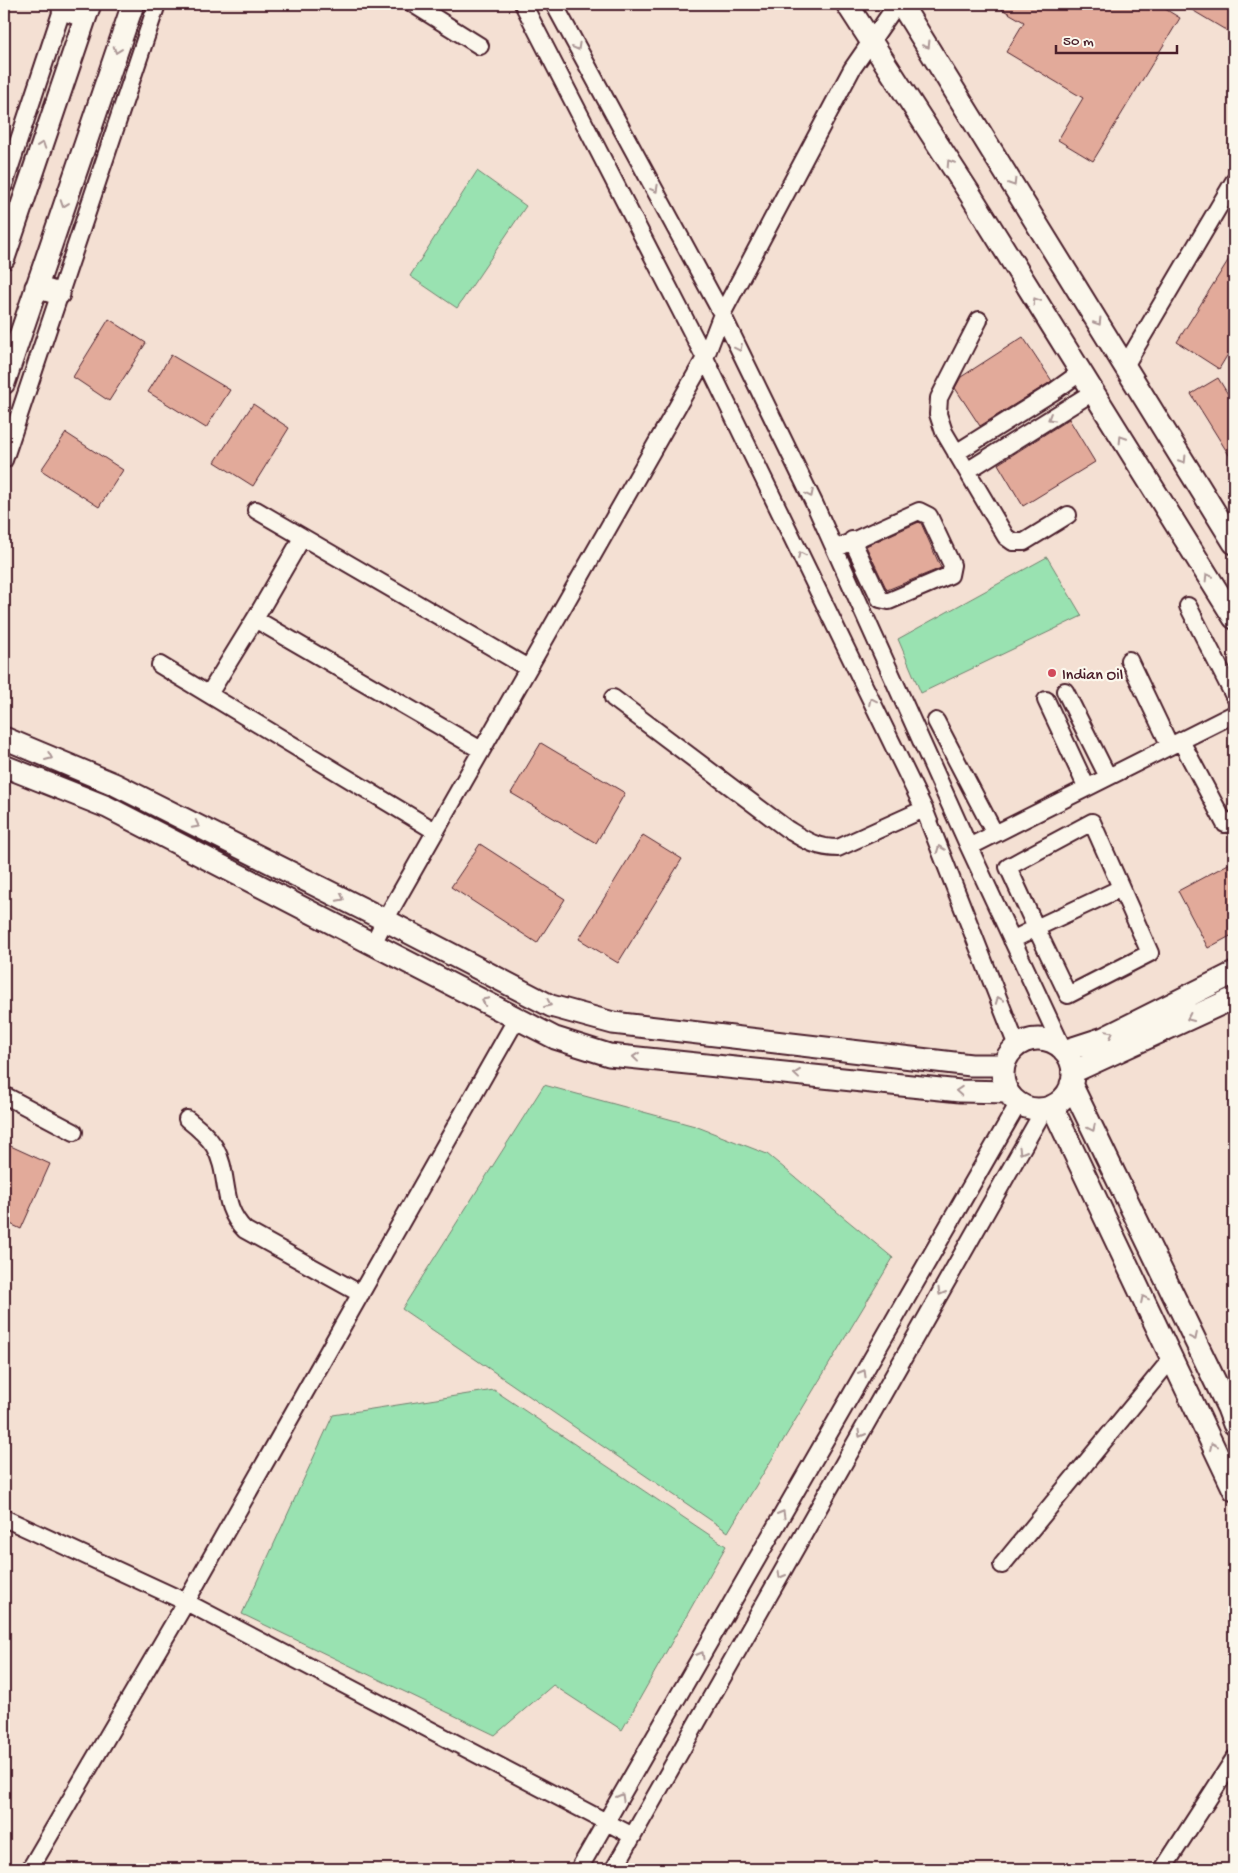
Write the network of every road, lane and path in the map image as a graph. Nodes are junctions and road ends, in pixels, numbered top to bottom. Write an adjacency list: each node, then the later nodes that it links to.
1 (132, 4): 16 (main road, one-way to 16)
2 (157, 4): 17 (street)
3 (413, 4): 12 (street)
4 (523, 4): 20 (street)
5 (554, 4): 18 (street, one-way to 18)
6 (847, 4): 11 (main road)
7 (896, 4): 11 (street)
8 (901, 4): 21 (main road, one-way to 21)
9 (64, 7): 10 (main road); 14 (street)
10 (88, 10): 15 (main road, one-way to 10)
11 (870, 41): 18 (street); 22 (main road, one-way to 11)
12 (480, 46)
13 (1234, 181): 21 (street)
14 (4, 185)
15 (4, 258)
16 (36, 286): 17 (main road); 23 (main road)
17 (59, 294): 26 (street)
18 (722, 314): 20 (street); 33 (street, one-way to 33)
19 (979, 320): 25 (street)
20 (704, 358): 39 (street); 53 (street, one-way to 20)
21 (1125, 366): 32 (main road, one-way to 32)
22 (1081, 372): 24 (main road); 25 (street)
23 (4, 383)
24 (1093, 392): 27 (street, one-way to 27); 35 (main road, one-way to 24)
25 (956, 452): 27 (street)
26 (4, 460)
27 (967, 471): 29 (street)
28 (256, 510): 30 (street)
29 (1068, 515)
30 (302, 538): 36 (street); 39 (street)
31 (852, 540): 31 (street); 33 (street)
32 (1234, 543)
33 (835, 549): 57 (street)
34 (1188, 606): 42 (street)
35 (1234, 618)
36 (255, 619): 41 (street); 49 (street)
37 (1129, 660): 48 (street)
38 (160, 665): 41 (street)
39 (528, 668): 49 (street)
40 (1065, 691): 51 (street)
41 (209, 694): 55 (street)
42 (1234, 696)
43 (613, 698): 53 (street)
44 (1046, 700): 52 (street)
45 (1234, 714): 48 (street)
46 (936, 722): 56 (street)
47 (4, 738): 59 (main road, one-way to 59)
48 (1175, 743): 51 (street); 54 (street)
49 (481, 750): 55 (street)
50 (4, 766): 62 (main road)
51 (1108, 777): 52 (street)
52 (1087, 788): 56 (street)
53 (924, 809): 66 (street, one-way to 53)
54 (1234, 820)
55 (435, 830): 59 (street)
56 (995, 834): 57 (street)
57 (969, 847): 61 (street)
58 (1121, 888): 60 (street); 60 (street); 60 (street)
59 (385, 920): 62 (street); 68 (main road, one-way to 68)
60 (1036, 928): 61 (street)
61 (1012, 940): 67 (street)
62 (373, 944): 65 (main road, one-way to 62)
63 (1234, 973): 67 (main road, one-way to 63)
64 (1234, 998): 69 (main road, one-way to 69)
65 (517, 1018): 71 (main road, one-way to 65); 75 (street)
66 (1017, 1046): 67 (main road); 68 (main road)
67 (1064, 1051): 69 (main road)
68 (1003, 1065): 71 (main road)
69 (1072, 1078): 72 (main road); 77 (main road, one-way to 77)
70 (4, 1094): 74 (street)
71 (1013, 1098): 72 (main road); 84 (street, one-way to 71)
72 (1048, 1107): 76 (main road, one-way to 72); 85 (street, one-way to 85)
73 (186, 1118): 75 (street)
74 (74, 1132)
75 (360, 1294): 82 (street)
76 (1172, 1358): 79 (main road, one-way to 76); 81 (street)
77 (1229, 1394): 78 (main road)
78 (1234, 1424)
79 (1234, 1490)
80 (4, 1518): 82 (street)
81 (1002, 1565)
82 (186, 1602): 84 (street); 86 (street)
83 (1234, 1760): 89 (street)
84 (606, 1822): 85 (street); 87 (street)
85 (633, 1836): 88 (street)
86 (30, 1869)
87 (579, 1869)
88 (614, 1869)
89 (1163, 1869)

